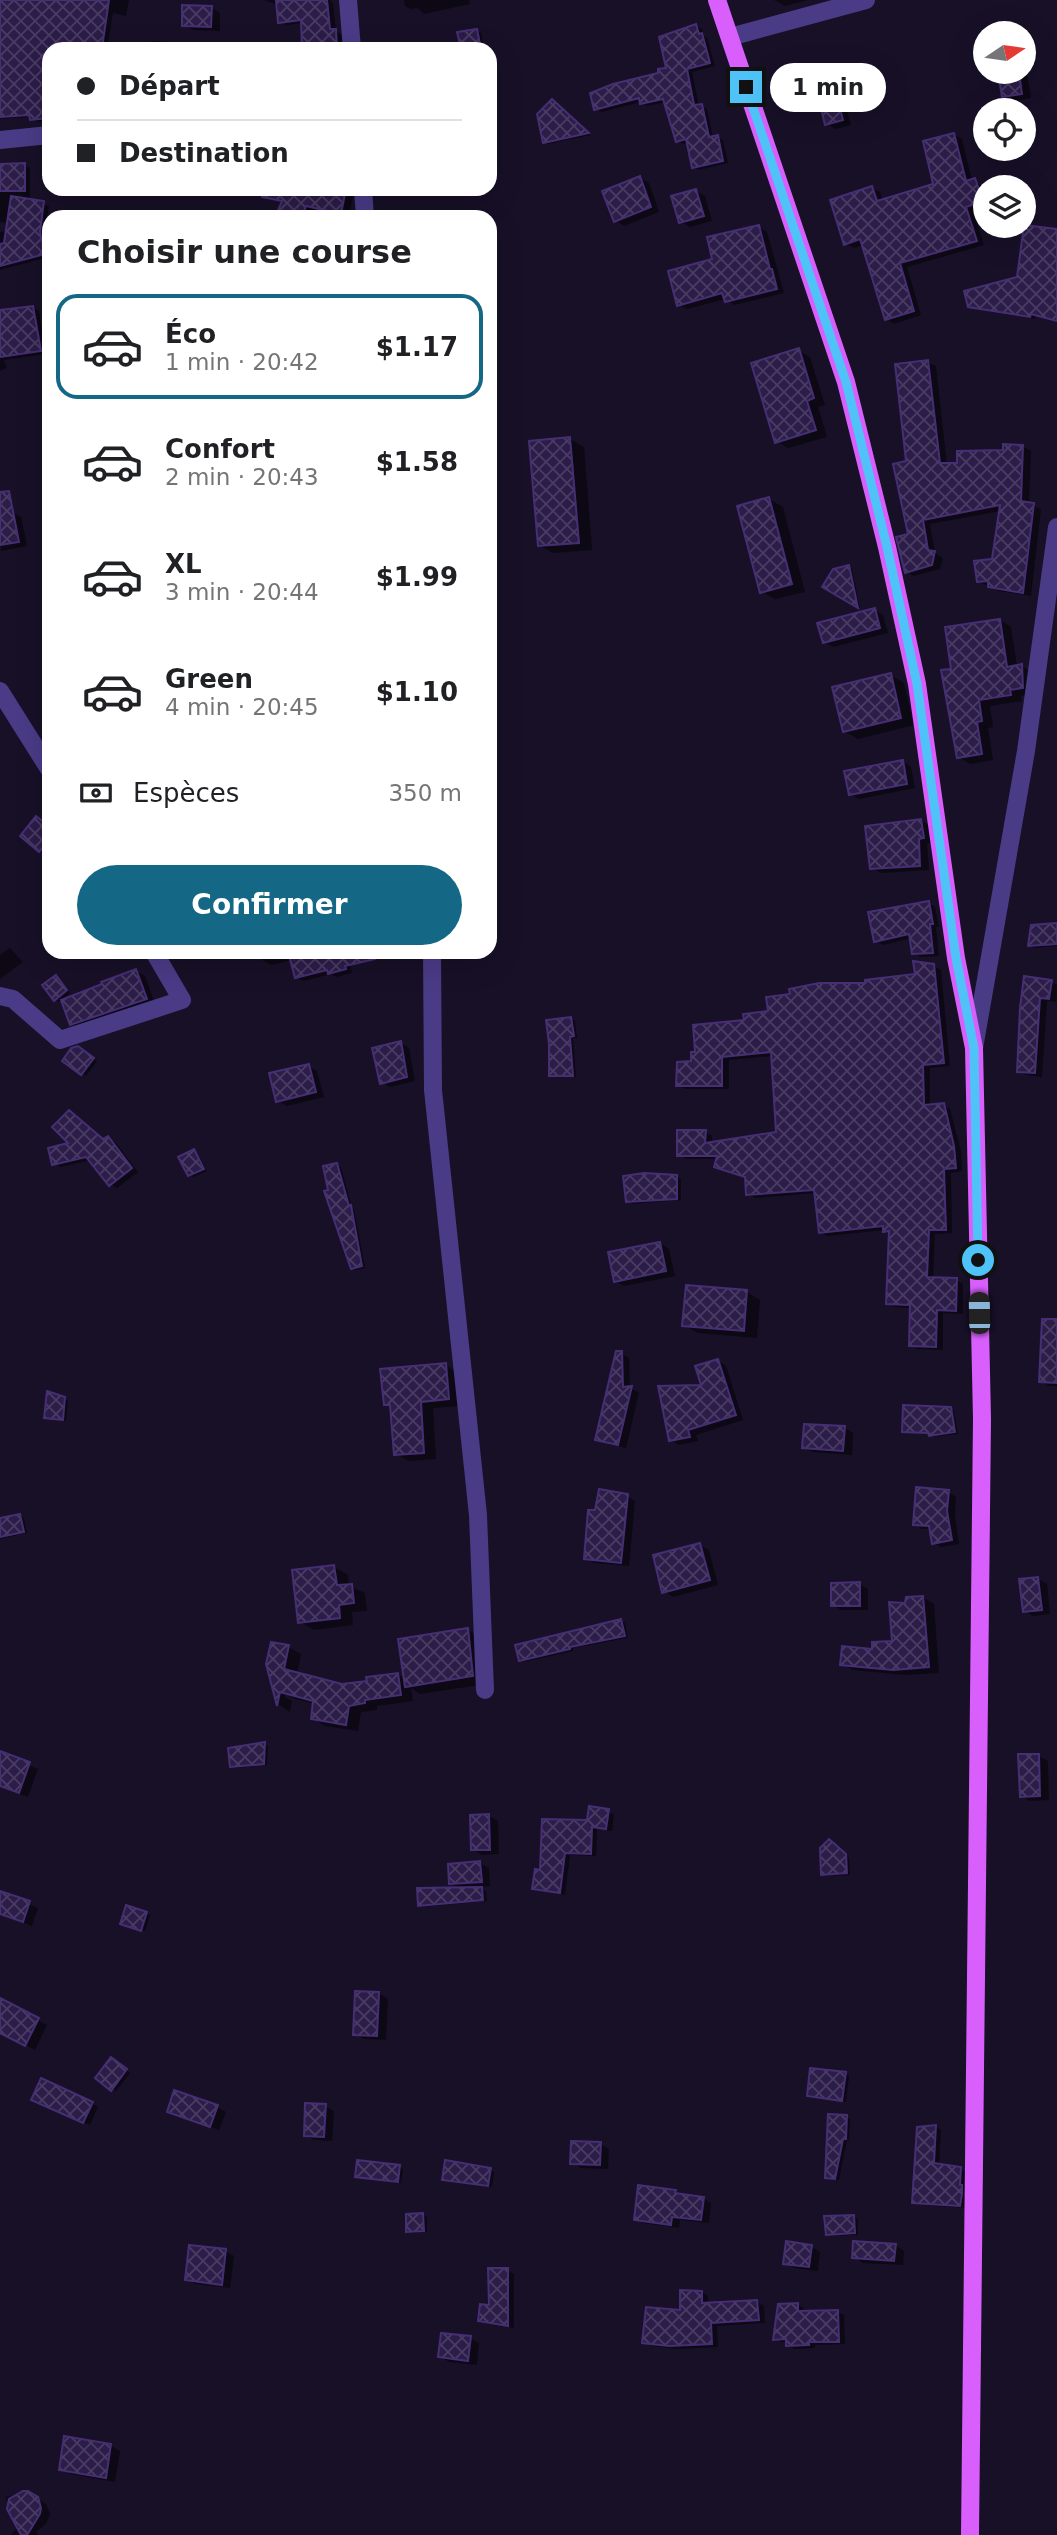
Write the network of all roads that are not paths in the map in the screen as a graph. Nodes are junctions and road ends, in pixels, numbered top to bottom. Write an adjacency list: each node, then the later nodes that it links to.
1 (348, 0): 5 (street)
2 (717, 0): 4 (main road)
3 (866, 0): 4 (street)
4 (730, 37): 14 (main road)
5 (351, 42)
6 (42, 136): 7 (street)
7 (0, 140)
8 (1057, 527): 14 (street)
9 (0, 691): 10 (street)
10 (42, 758)
11 (158, 959): 13 (street)
12 (432, 959): 15 (street)
13 (0, 996)
14 (974, 1048): 16 (main road)
15 (485, 1690)
16 (970, 2535)

